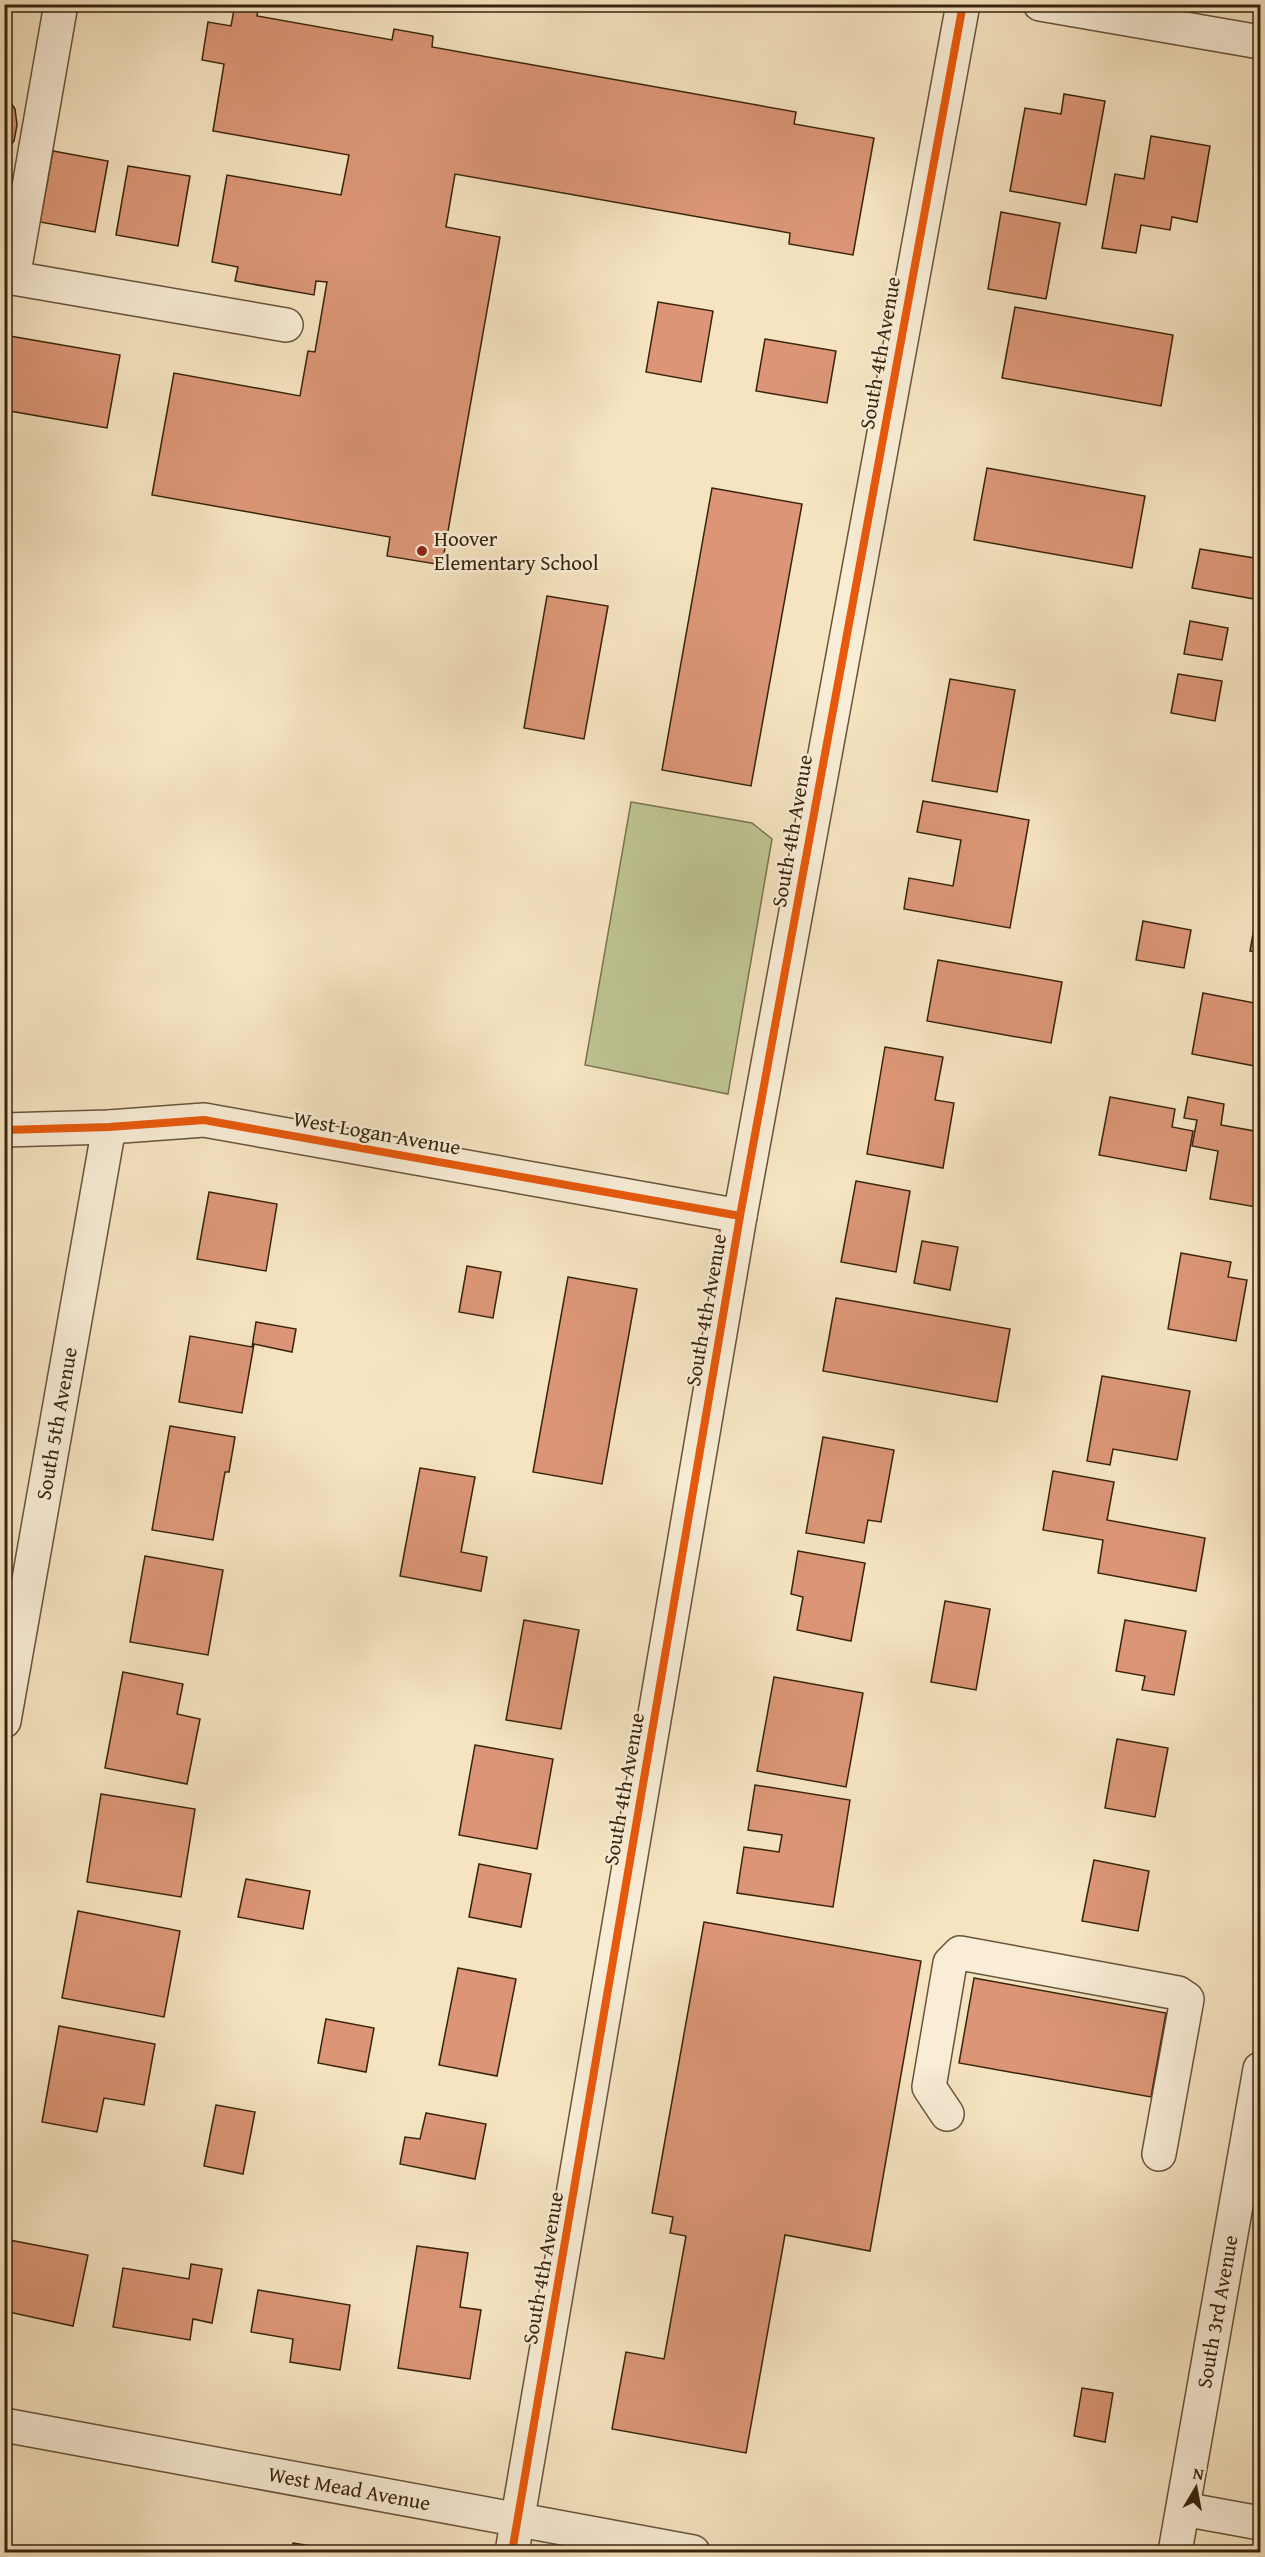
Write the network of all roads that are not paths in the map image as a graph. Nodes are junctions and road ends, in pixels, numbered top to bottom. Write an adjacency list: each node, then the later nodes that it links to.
1 (61, 4): 5 (street)
2 (963, 4): 8 (street, South 4th Avenue)
3 (1040, 4): 4 (street)
4 (1260, 42)
5 (286, 325)
6 (109, 1127): 7 (street, West Logan Avenue); 8 (street, West Logan Avenue); 9 (street, South 5th Avenue)
7 (4, 1130)
8 (740, 1216): 15 (street, South 4th Avenue)
9 (4, 1721)
10 (1260, 2069): 14 (street, South 3rd Avenue)
11 (947, 2114): 12 (street)
12 (1159, 2154)
13 (4, 2425): 15 (street, West Mead Avenue)
14 (1183, 2509): 16 (street); 19 (street, South 3rd Avenue)
15 (518, 2521): 17 (street, South 4th Avenue); 18 (street, West Mead Avenue)
16 (1260, 2523)
17 (512, 2553)
18 (693, 2553)
19 (1175, 2553)

